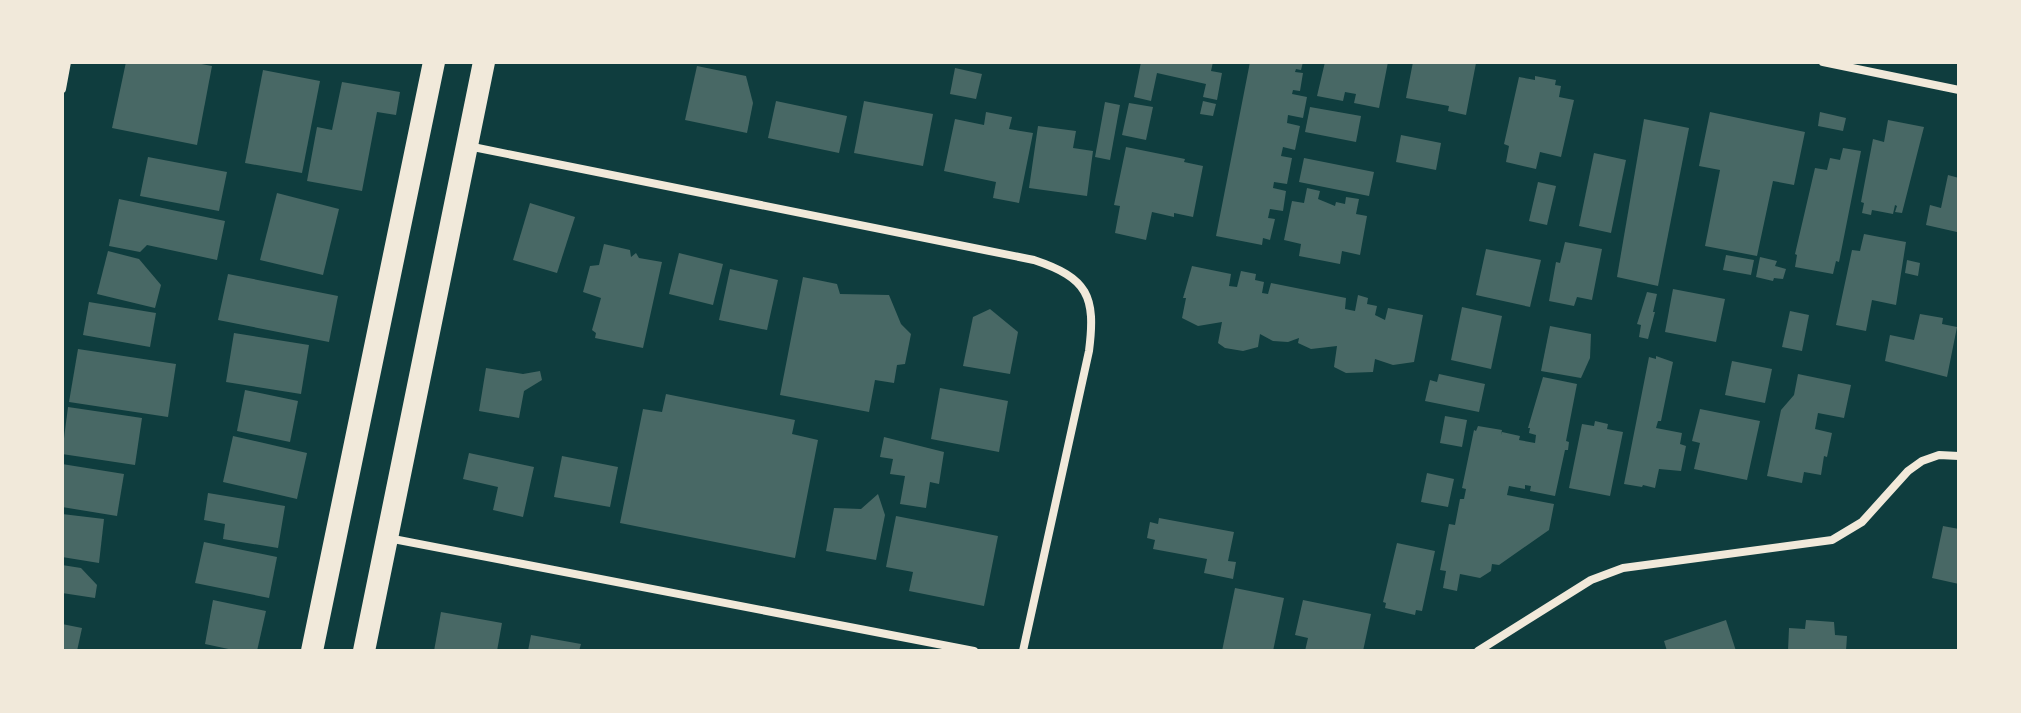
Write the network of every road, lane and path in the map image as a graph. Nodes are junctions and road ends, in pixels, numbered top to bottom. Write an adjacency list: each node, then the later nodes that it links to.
1 (67, 62): 5 (street)
2 (434, 62): 10 (highway)
3 (484, 62): 7 (highway)
4 (1823, 62): 6 (street)
5 (62, 89)
6 (1959, 90)
7 (467, 146): 9 (highway); 13 (street)
8 (1959, 456): 14 (street)
9 (387, 538): 11 (highway); 12 (street)
10 (312, 651)
11 (364, 651)
12 (974, 651)
13 (1023, 651)
14 (1478, 651)

